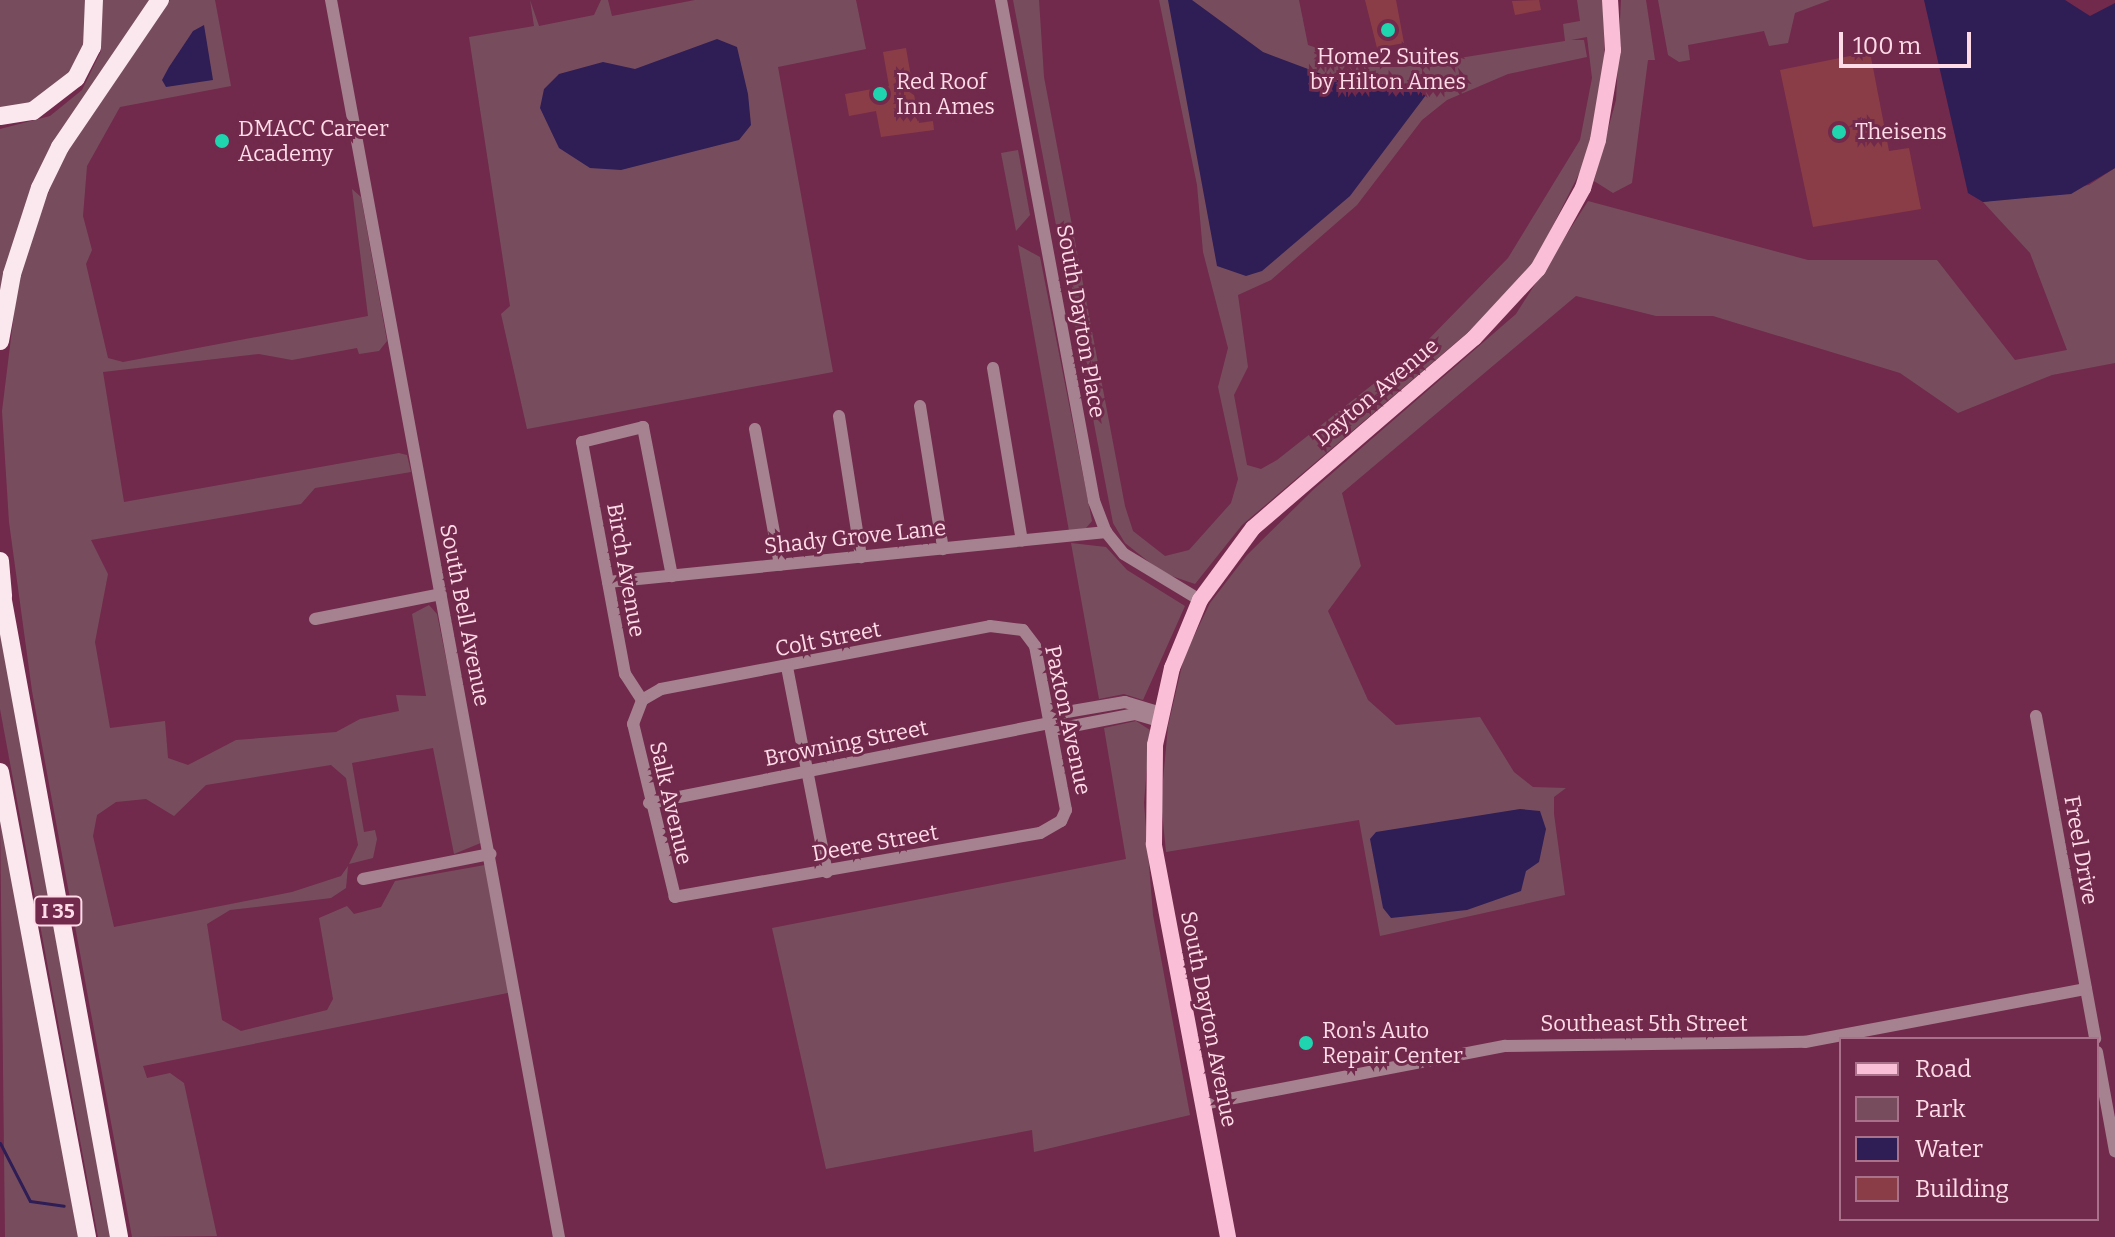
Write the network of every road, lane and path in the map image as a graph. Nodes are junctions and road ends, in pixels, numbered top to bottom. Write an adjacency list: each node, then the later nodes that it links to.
1 (94, 0): 6 (highway)
2 (160, 0): 7 (highway)
3 (331, 0): 21 (street, South Bell Avenue)
4 (1001, 0): 12 (street, South Dayton Place)
5 (1610, 0): 22 (main road, Dayton Avenue)
6 (0, 116)
7 (0, 341)
8 (993, 368): 13 (street)
9 (920, 406): 14 (street)
10 (839, 416): 15 (street)
11 (755, 429): 17 (street)
12 (1106, 532): 13 (street, Shady Grove Lane); 22 (street, South Dayton Place)
13 (1022, 541): 14 (street, Shady Grove Lane)
14 (943, 549): 15 (street, Shady Grove Lane)
15 (861, 557): 17 (street, Shady Grove Lane)
16 (0, 561): 23 (highway)
17 (780, 565): 18 (street, Shady Grove Lane)
18 (672, 576): 19 (street, Shady Grove Lane); 19 (street, Birch Avenue)
19 (608, 582): 27 (street, Birch Avenue)
20 (0, 584): 23 (highway, I 35)
21 (441, 594): 24 (street); 36 (street, South Bell Avenue)
22 (1200, 600): 29 (main road, Dayton Avenue)
23 (4, 603): 46 (highway, I 35)
24 (315, 619)
25 (1023, 630): 26 (street, Colt Street); 30 (street, Paxton Avenue)
26 (787, 667): 27 (street, Colt Street); 32 (street)
27 (642, 700): 33 (street, Salk Avenue)
28 (2036, 716): 40 (street, Freel Drive)
29 (1160, 717): 30 (street, Browning Street); 34 (main road, Dayton Avenue)
30 (1050, 722): 32 (street, Browning Street); 35 (street, Paxton Avenue)
31 (0, 772): 45 (highway, I 35)
32 (807, 772): 33 (street, Browning Street); 37 (street)
33 (649, 803): 39 (street, Salk Avenue)
34 (1151, 809): 43 (main road, South Dayton Avenue)
35 (1061, 821): 37 (street, Deere Street)
36 (491, 854): 38 (street); 47 (street, South Bell Avenue)
37 (827, 872): 39 (street, Deere Street)
38 (363, 879)
39 (694, 898)
40 (2086, 989): 41 (street, Freel Drive); 43 (street, Southeast 5th Street)
41 (2095, 1037)
42 (2099, 1063): 44 (street)
43 (1203, 1104): 48 (main road, South Dayton Avenue)
44 (2115, 1151)
45 (87, 1237)
46 (119, 1237)
47 (559, 1237)
48 (1228, 1237)

